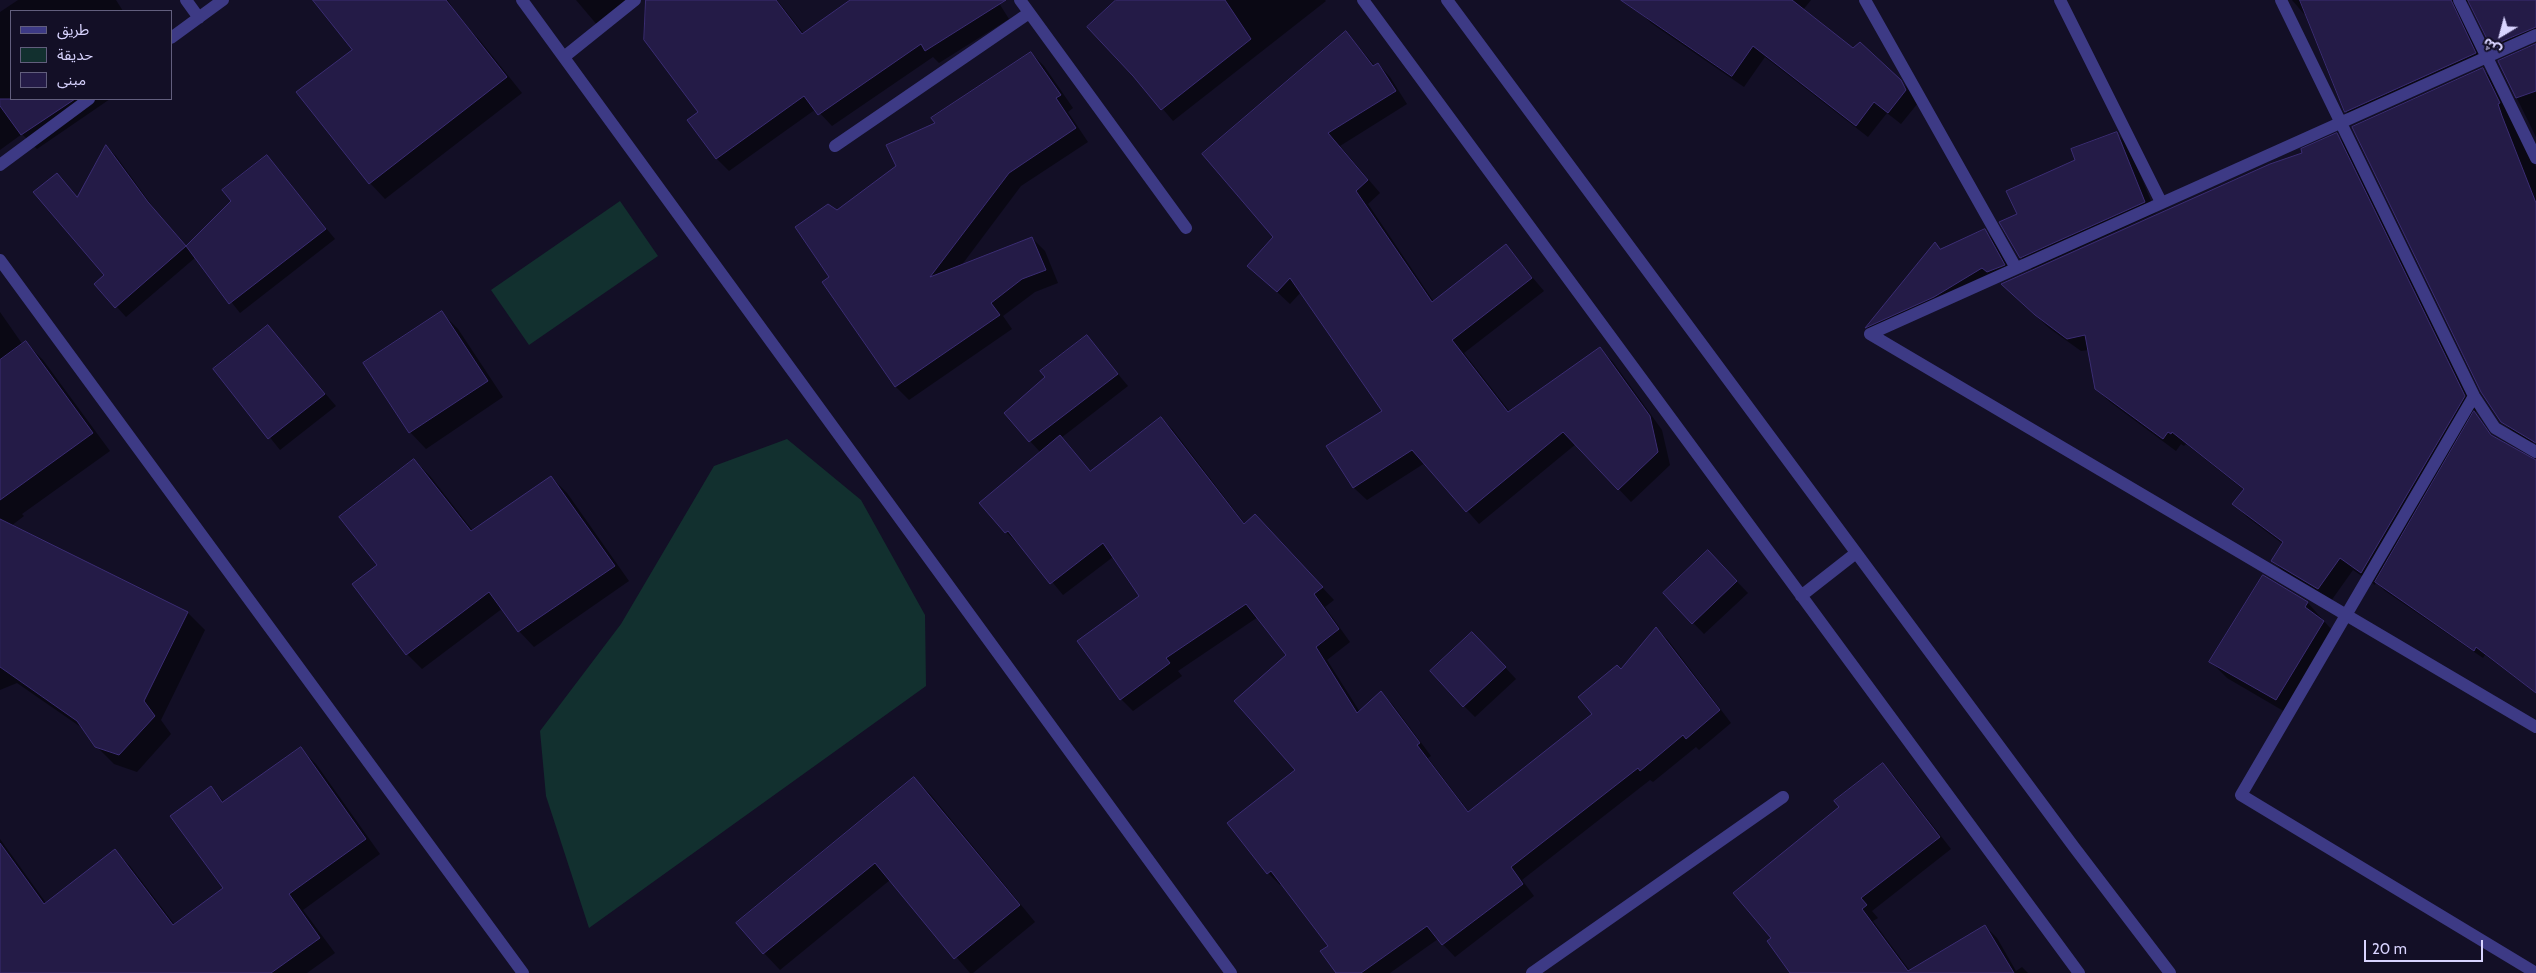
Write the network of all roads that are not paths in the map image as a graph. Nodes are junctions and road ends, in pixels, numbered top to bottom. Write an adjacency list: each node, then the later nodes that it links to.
1 (186, 0): 13 (street)
2 (223, 0): 13 (street)
3 (522, 0): 16 (street)
4 (634, 0): 16 (street)
5 (1020, 0): 12 (street)
6 (1363, 0): 30 (street)
7 (1447, 0): 29 (street)
8 (1865, 0): 26 (street)
9 (2060, 0): 23 (street)
10 (2281, 0): 19 (street)
11 (2459, 0): 17 (street)
12 (1030, 13): 20 (street); 24 (street)
13 (199, 18): 15 (street)
14 (2536, 35): 17 (street)
15 (172, 37)
16 (564, 57): 36 (street)
17 (2486, 57): 19 (street); 21 (street)
18 (88, 100): 22 (street)
19 (2340, 121): 23 (street); 27 (street)
20 (835, 146)
21 (2536, 158)
22 (0, 165)
23 (2161, 202): 26 (street)
24 (1186, 228)
25 (0, 260): 35 (street)
26 (2016, 268): 31 (street)
27 (2474, 396): 28 (street); 31 (street)
28 (2536, 452)
29 (1856, 553): 30 (street); 39 (street)
30 (1801, 596): 38 (street)
31 (2346, 615): 32 (street); 34 (street)
32 (2536, 727)
33 (1783, 797): 37 (street)
34 (2536, 972)
35 (523, 973)
36 (1231, 973)
37 (1532, 973)
38 (2080, 973)
39 (2170, 973)

